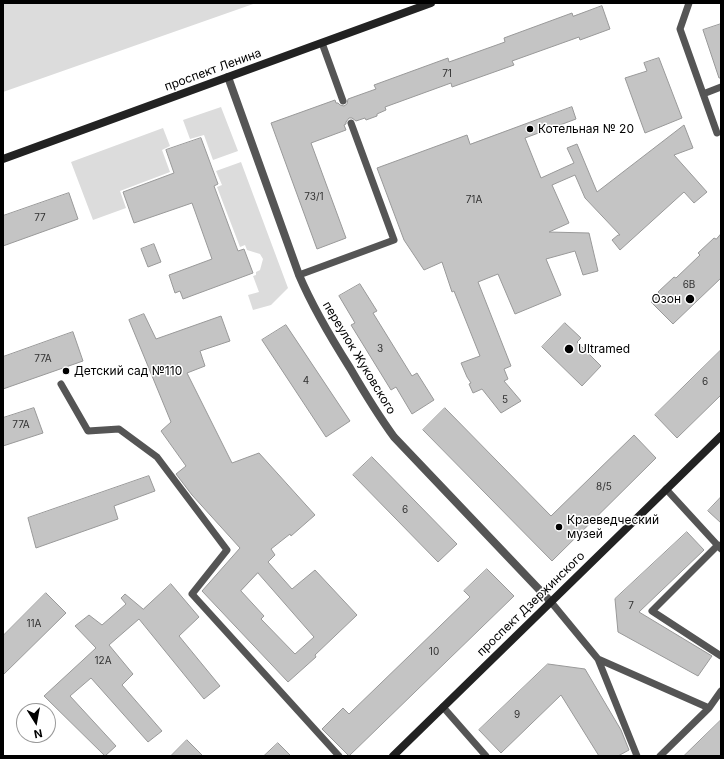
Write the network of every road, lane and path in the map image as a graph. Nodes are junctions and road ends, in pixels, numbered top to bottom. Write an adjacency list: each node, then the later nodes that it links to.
1 (430, 3): 3 (main road, проспект Ленина)
2 (689, 3): 6 (lane)
3 (322, 43): 4 (main road, проспект Ленина); 7 (lane)
4 (228, 77): 10 (main road, проспект Ленина); 11 (street, переулок Жуковского)
5 (721, 87): 6 (lane)
6 (703, 94): 9 (lane)
7 (343, 101)
8 (351, 123): 11 (lane)
9 (717, 133)
10 (3, 158)
11 (299, 274): 16 (street, переулок Жуковского)
12 (61, 384): 22 (lane)
13 (721, 436): 14 (main road, проспект Дзержинского)
14 (666, 489): 15 (lane); 16 (main road, проспект Дзержинского)
15 (719, 547): 17 (lane)
16 (551, 602): 18 (lane); 20 (main road, проспект Дзержинского)
17 (721, 656)
18 (598, 658): 21 (lane); 25 (lane)
19 (721, 691): 21 (lane)
20 (443, 707): 23 (main road, проспект Дзержинского); 24 (lane)
21 (708, 708): 26 (lane)
22 (339, 756)
23 (393, 756)
24 (486, 756)
25 (637, 756)
26 (660, 756)

